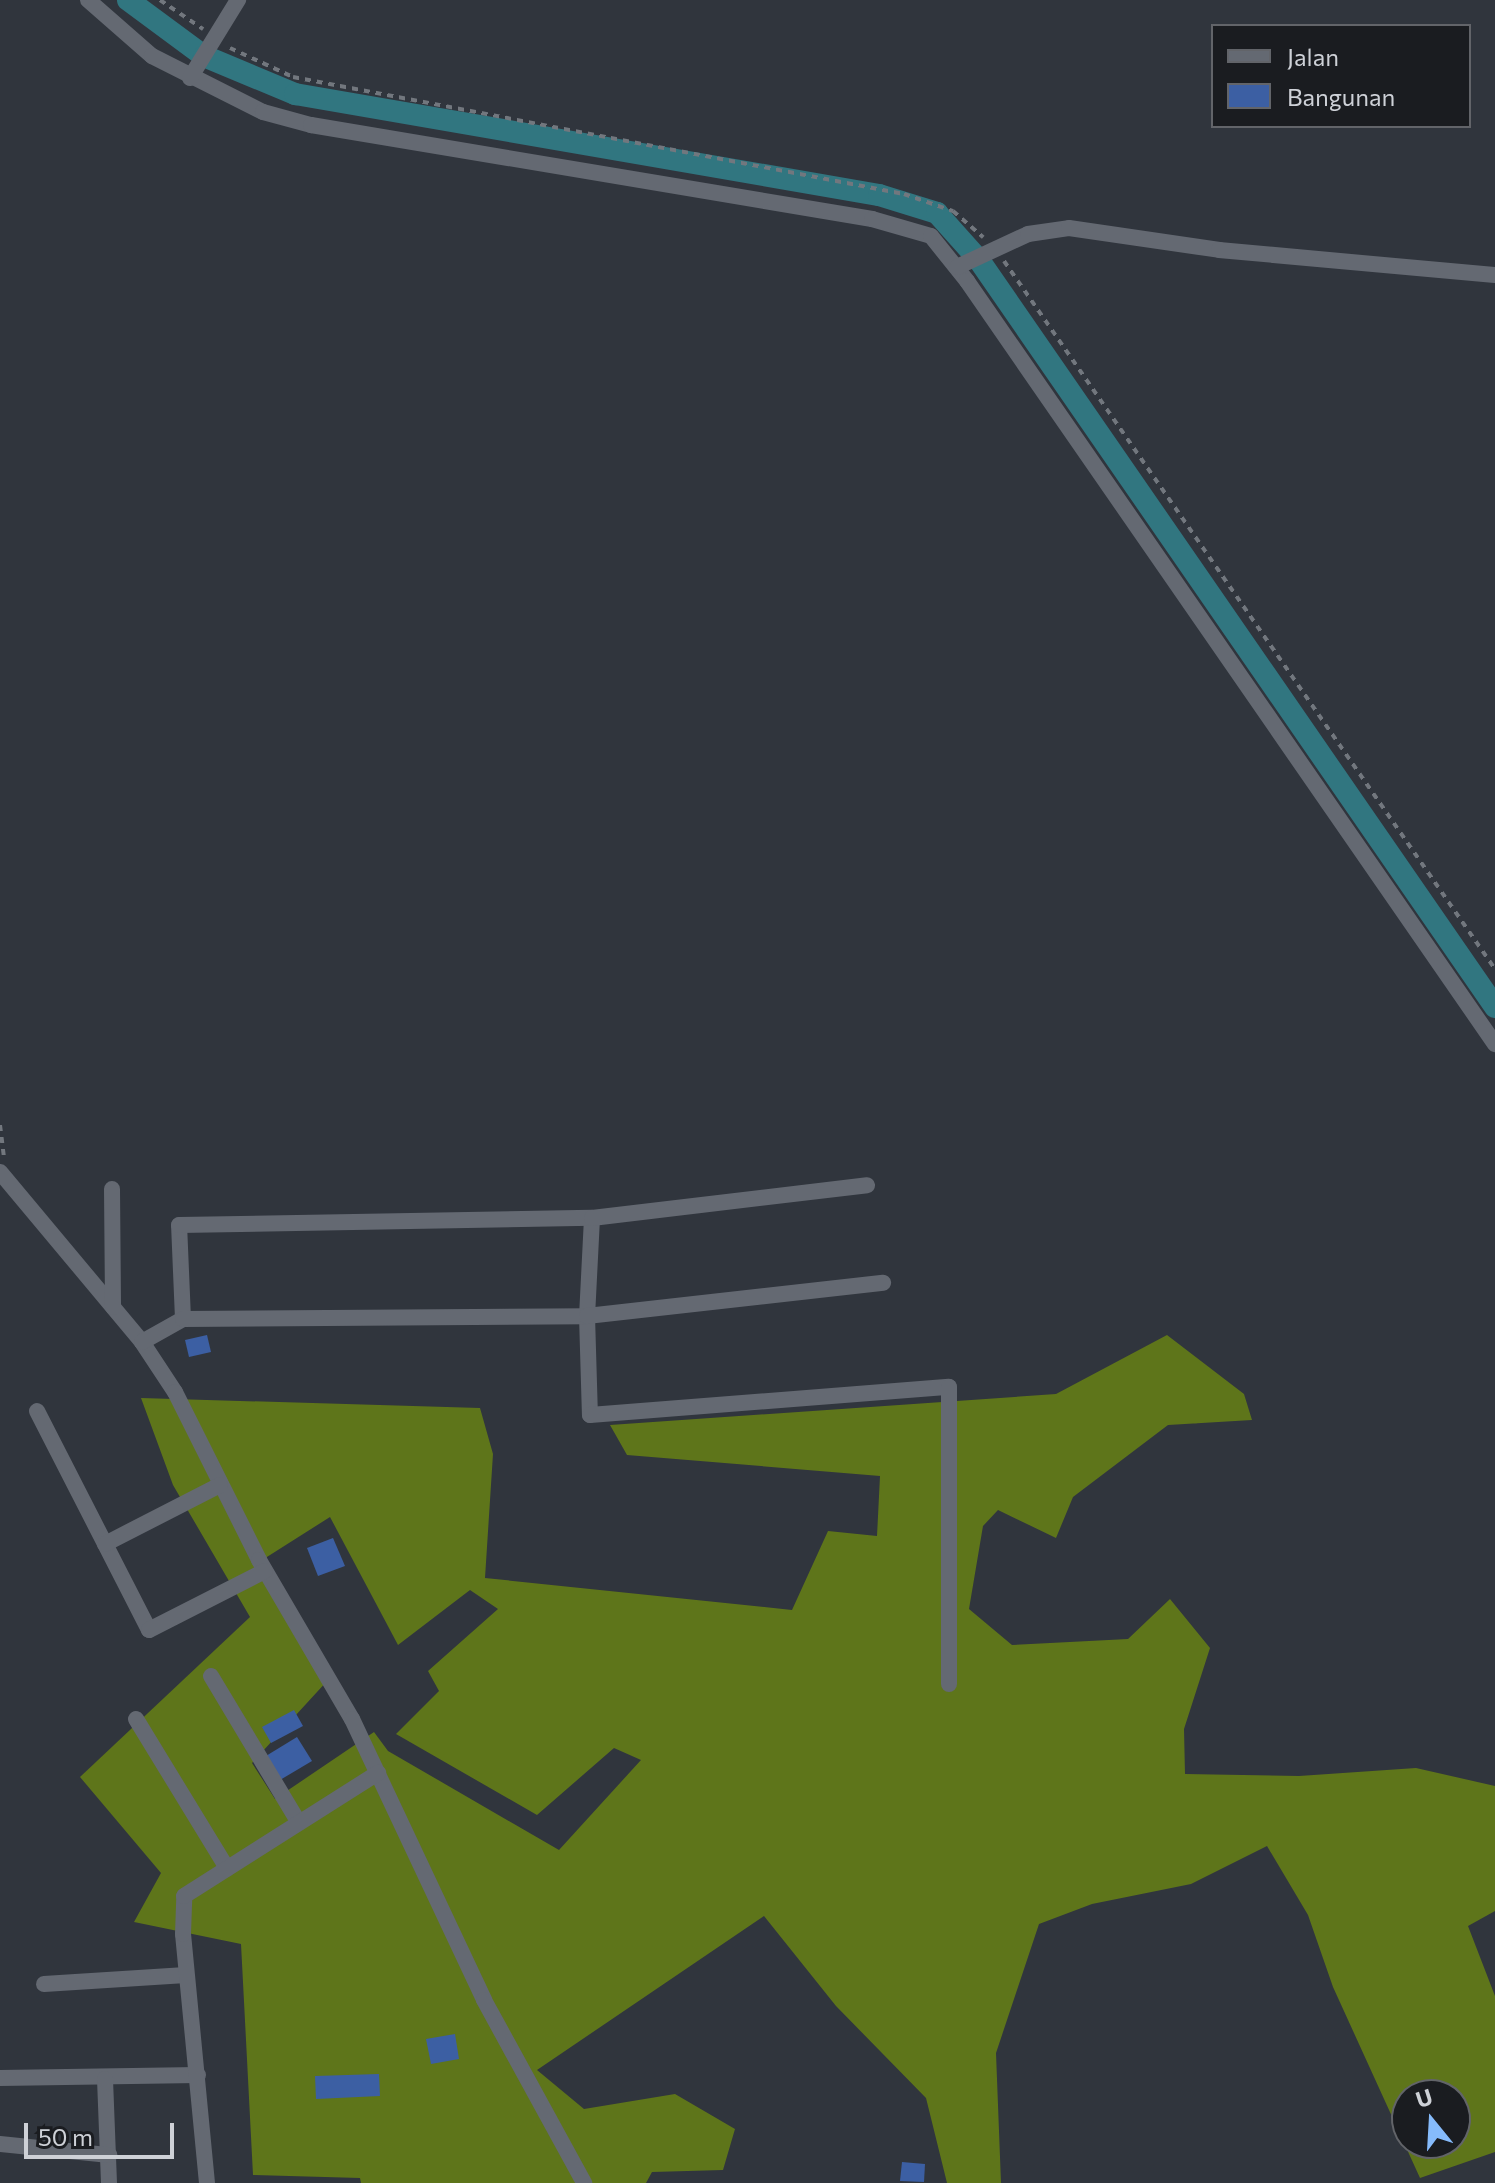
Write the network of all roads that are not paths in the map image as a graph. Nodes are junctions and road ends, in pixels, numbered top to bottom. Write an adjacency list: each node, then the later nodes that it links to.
1 (88, 0): 3 (street)
2 (238, 0): 3 (street)
3 (194, 72): 4 (street)
4 (963, 263): 5 (street); 6 (street)
5 (1495, 275)
6 (1495, 1044)
7 (0, 1172): 12 (street)
8 (867, 1185): 10 (street)
9 (112, 1189): 12 (street)
10 (592, 1218): 13 (street); 14 (street)
11 (883, 1283): 13 (street)
12 (113, 1307): 15 (street)
13 (587, 1316): 14 (street); 21 (street)
14 (183, 1319): 15 (street)
15 (142, 1342): 17 (street)
16 (37, 1411): 18 (street)
17 (220, 1485): 18 (street); 19 (street)
18 (105, 1544): 19 (street)
19 (265, 1571): 23 (street)
20 (211, 1676): 24 (street)
21 (949, 1684)
22 (136, 1719): 25 (street)
23 (378, 1773): 24 (street); 35 (street)
24 (299, 1823): 25 (street)
25 (227, 1868): 26 (street)
26 (186, 1975): 27 (street); 28 (street)
27 (44, 1984)
28 (198, 2075): 30 (street); 34 (street)
29 (0, 2078): 30 (street)
30 (105, 2079): 32 (street)
31 (0, 2144): 32 (street)
32 (109, 2155): 33 (street)
33 (109, 2183)
34 (207, 2183)
35 (584, 2183)

